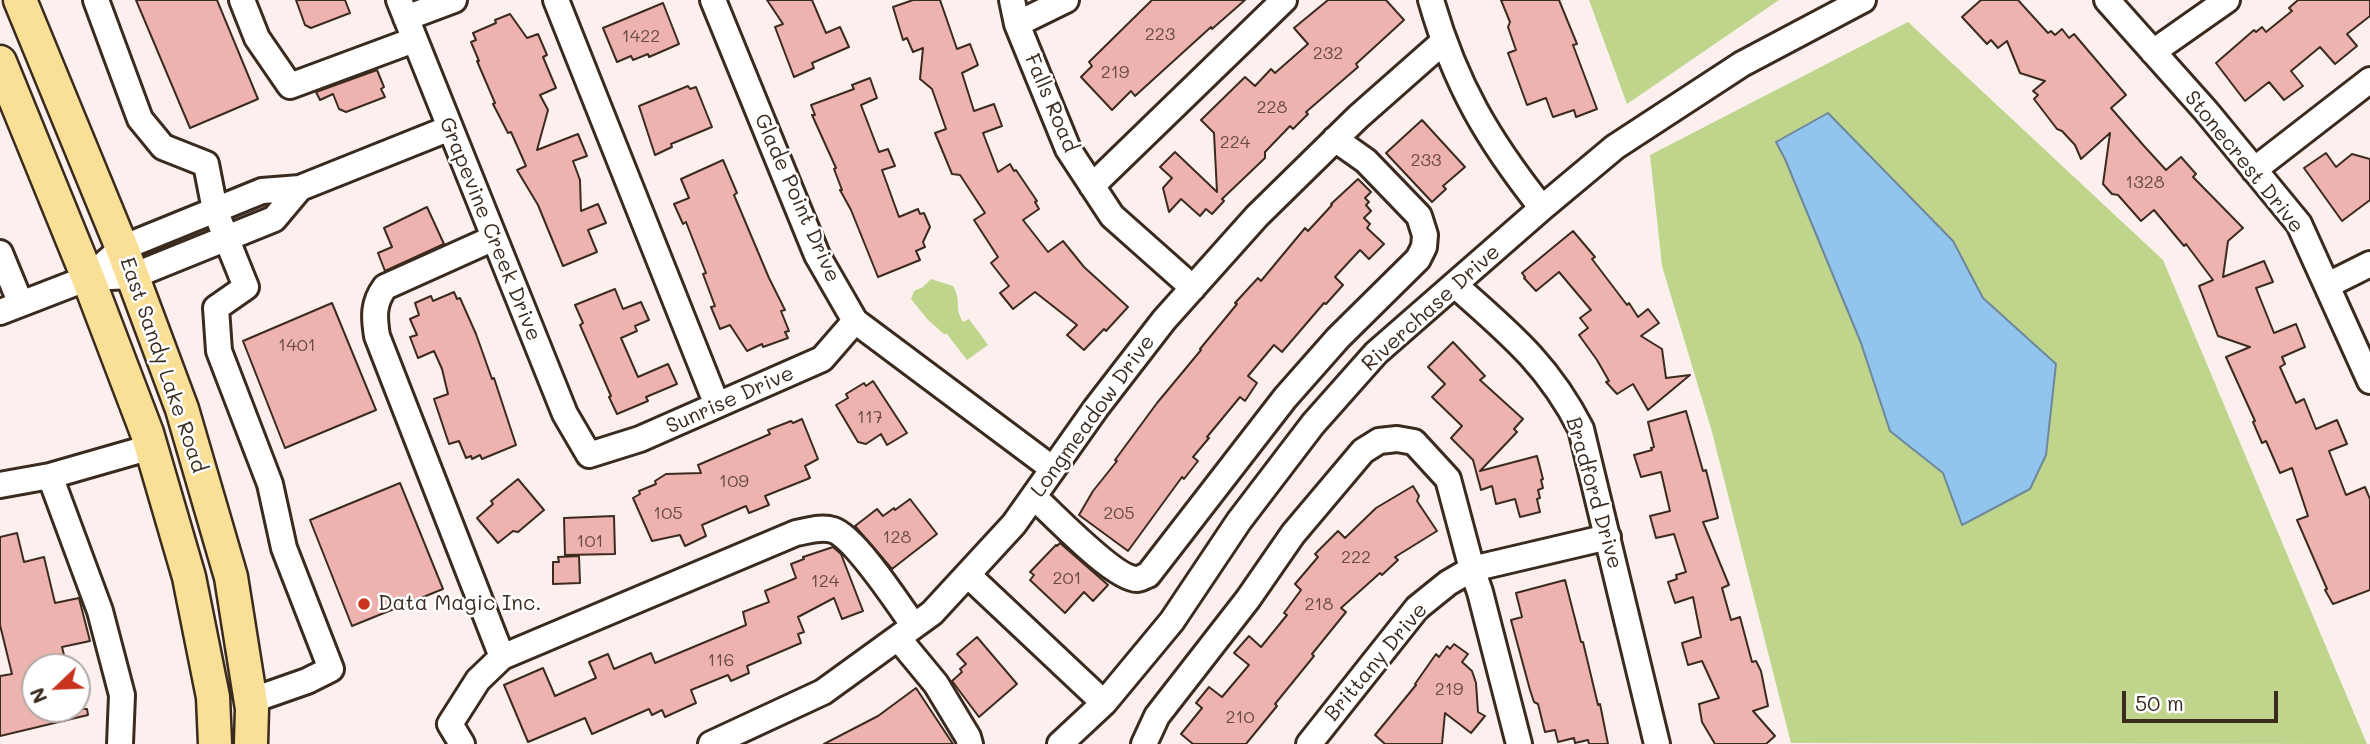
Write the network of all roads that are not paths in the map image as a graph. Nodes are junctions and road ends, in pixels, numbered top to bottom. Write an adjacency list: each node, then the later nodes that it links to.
1 (20, 0): 30 (main road, East Sandy Lake Road)
2 (96, 0): 26 (street)
3 (242, 0): 14 (street)
4 (454, 0): 14 (street)
5 (556, 0): 39 (street)
6 (713, 0): 37 (street, Glade Point Drive)
7 (1012, 0): 15 (street, Falls Road)
8 (1066, 0): 15 (street)
9 (1284, 0): 23 (street)
10 (1431, 0): 16 (street)
11 (1863, 0): 25 (street, Riverchase Drive)
12 (2107, 0): 17 (street, Stonecrest Drive)
13 (2227, 0): 17 (street)
14 (406, 19): 20 (street, Grapevine Creek Drive)
15 (1017, 24): 23 (street, Falls Road)
16 (1443, 42): 21 (street, Longmeadow Drive); 25 (street)
17 (2153, 52): 22 (street, Stonecrest Drive)
18 (0, 62): 32 (main road, East Sandy Lake Road)
19 (2370, 80): 22 (street)
20 (450, 128): 24 (street); 28 (street, Grapevine Creek Drive)
21 (1335, 139): 35 (street, Longmeadow Drive); 45 (street)
22 (2254, 170): 34 (street, Stonecrest Drive)
23 (1092, 186): 35 (street, Falls Road)
24 (300, 188): 26 (street); 27 (street)
25 (1542, 208): 33 (street, Riverchase Drive)
26 (215, 210): 27 (street); 30 (street)
27 (227, 238): 30 (street); 51 (street)
28 (494, 238): 41 (street, Grapevine Creek Drive); 50 (street)
29 (0, 253): 36 (street)
30 (127, 262): 32 (street); 51 (main road, East Sandy Lake Road)
31 (2370, 264): 34 (street)
32 (88, 278): 36 (street); 40 (main road, East Sandy Lake Road)
33 (1455, 285): 46 (street, Bradford Drive); 52 (street, Riverchase Drive)
34 (2328, 285): 38 (street, Stonecrest Drive)
35 (1192, 288): 42 (street, Longmeadow Drive)
36 (11, 308)
37 (855, 321): 39 (street, Sunrise Drive); 42 (street, Glade Point Drive)
38 (2370, 381)
39 (717, 405): 41 (street, Sunrise Drive)
40 (151, 446): 43 (street); 55 (main road, East Sandy Lake Road)
41 (589, 455)
42 (1053, 469): 45 (street, Longmeadow Drive)
43 (50, 476): 44 (street); 54 (street)
44 (0, 485)
45 (1034, 497): 48 (street, Longmeadow Drive)
46 (1608, 537): 47 (street, Brittany Drive); 63 (street, Bradford Drive)
47 (1472, 569): 60 (street); 61 (street, Brittany Drive); 62 (street)
48 (968, 575): 49 (street, Longmeadow Drive); 52 (street)
49 (906, 632): 50 (street); 57 (street, Longmeadow Drive); 58 (street)
50 (502, 657): 53 (street)
51 (250, 701): 56 (main road, East Sandy Lake Road)
52 (1104, 703): 59 (street, Riverchase Drive)
53 (456, 734)
54 (120, 744)
55 (215, 744)
56 (251, 744)
57 (711, 744)
58 (970, 744)
59 (1060, 744)
60 (1144, 744)
61 (1309, 744)
62 (1519, 744)
63 (1657, 744)

